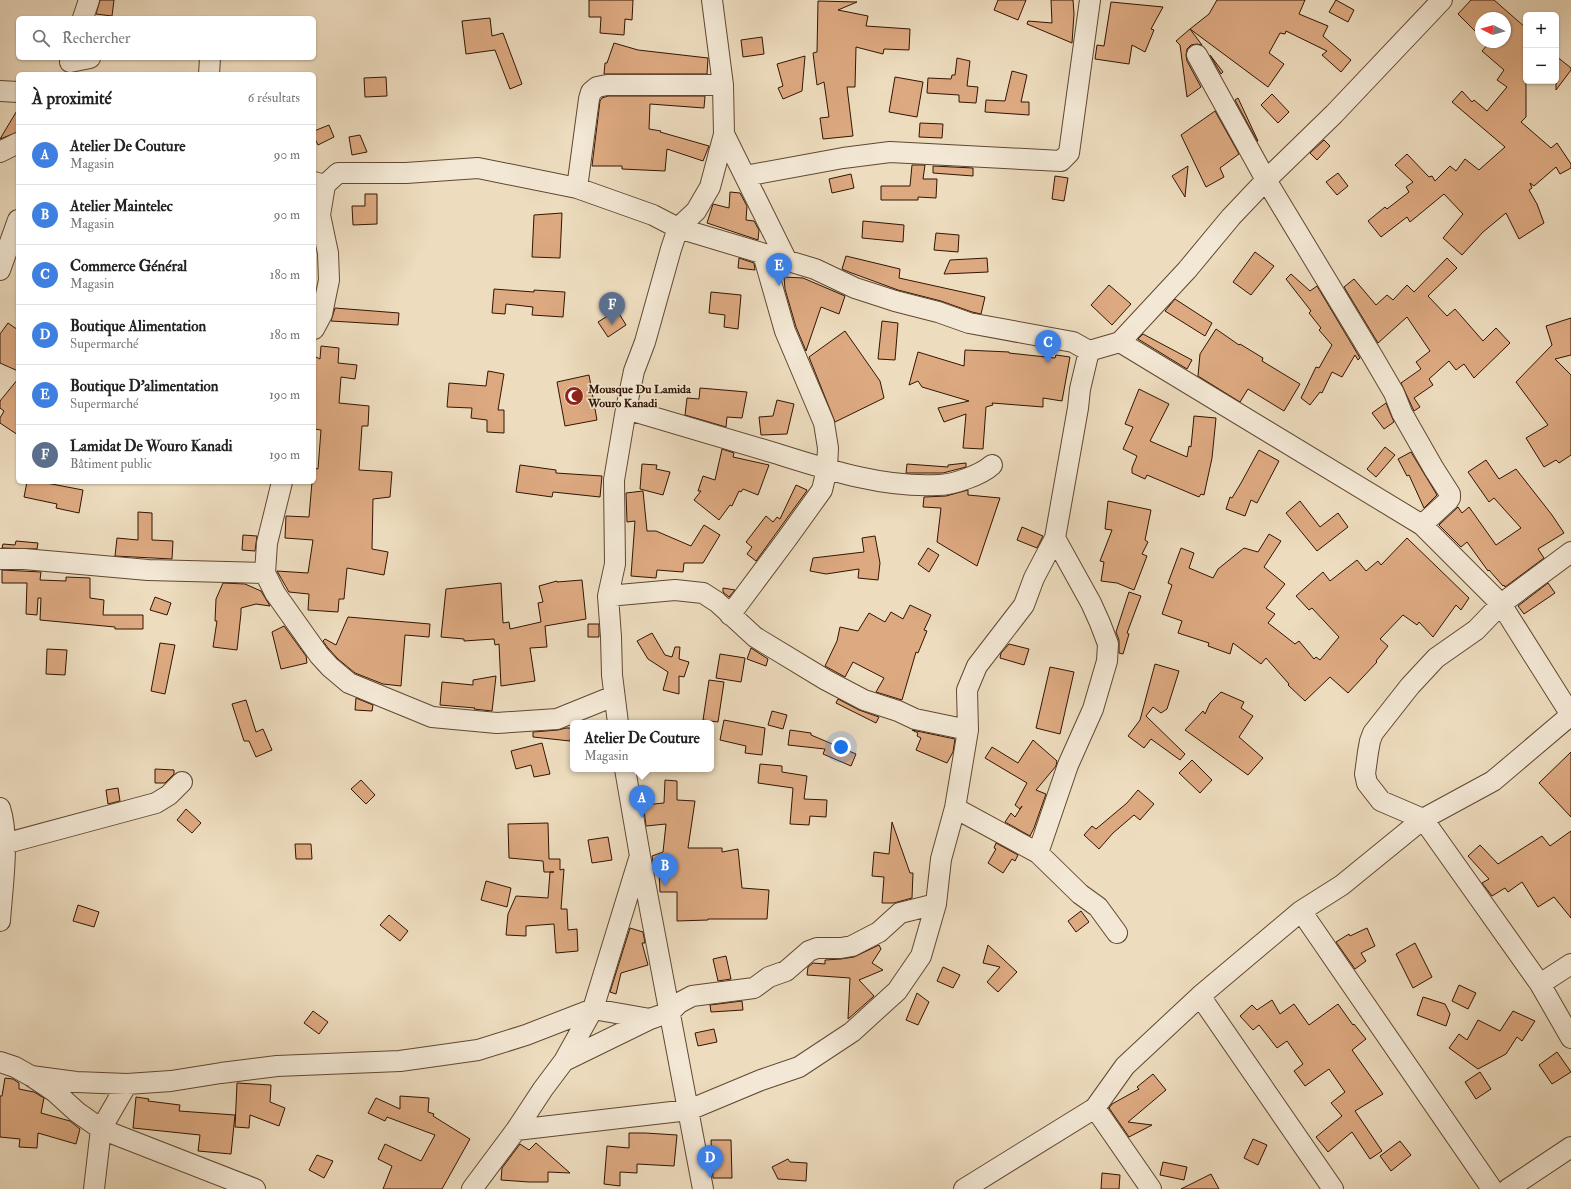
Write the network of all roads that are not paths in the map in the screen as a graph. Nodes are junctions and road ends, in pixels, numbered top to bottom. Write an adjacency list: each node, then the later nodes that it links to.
1 (89, 0): 5 (street)
2 (712, 0): 11 (street)
3 (1090, 0): 17 (street)
4 (1442, 0): 18 (street)
5 (84, 16)
6 (1197, 55): 18 (street)
7 (84, 60): 9 (street)
8 (210, 60): 10 (street)
9 (68, 65)
10 (209, 72)
11 (723, 85): 14 (street); 20 (street)
12 (0, 91): 13 (street)
13 (16, 92)
14 (724, 134): 17 (street); 22 (street)
15 (16, 144): 16 (street)
16 (0, 152)
17 (745, 176): 24 (street)
18 (1266, 180): 27 (street); 33 (street)
19 (320, 184): 20 (street); 26 (street)
20 (577, 188): 22 (street)
21 (13, 226): 25 (street)
22 (678, 228): 23 (street); 29 (street)
23 (763, 254): 24 (street); 31 (street)
24 (787, 261): 28 (street)
25 (0, 270)
26 (316, 325)
27 (1120, 342): 28 (street); 33 (street)
28 (1089, 351): 34 (street)
29 (626, 409): 31 (street); 38 (street)
30 (992, 466): 31 (street)
31 (827, 469): 40 (street)
32 (282, 484): 37 (street)
33 (1422, 525): 39 (street)
34 (1055, 538): 44 (street); 51 (street)
35 (1571, 552): 39 (street)
36 (0, 559): 37 (street)
37 (265, 573): 41 (street)
38 (608, 596): 40 (street); 41 (street)
39 (1500, 604): 43 (street); 49 (street)
40 (730, 615): 44 (street)
41 (614, 696): 42 (street)
42 (618, 720)
43 (1569, 723): 49 (street)
44 (968, 730): 48 (street)
45 (626, 772): 52 (street)
46 (182, 782): 50 (street)
47 (0, 808): 50 (street)
48 (955, 808): 51 (street); 53 (street)
49 (1423, 819): 54 (street); 58 (street)
50 (2, 845): 55 (street)
51 (1038, 853): 56 (street)
52 (640, 856): 60 (street); 61 (street)
53 (936, 904): 61 (street); 69 (street)
54 (1301, 911): 59 (street); 80 (street)
55 (0, 921)
56 (1117, 933)
57 (1571, 964): 58 (street)
58 (1540, 984): 63 (street)
59 (1200, 996): 68 (street); 79 (street)
60 (592, 1009): 62 (street); 64 (street); 67 (street)
61 (670, 1012): 62 (street); 69 (street)
62 (650, 1019): 64 (street)
63 (1571, 1038)
64 (564, 1061): 71 (street)
65 (0, 1062): 66 (street)
66 (31, 1076): 67 (street); 70 (street)
67 (127, 1084): 70 (street)
68 (1095, 1108): 74 (street); 78 (street)
69 (689, 1110): 71 (street); 77 (street)
70 (100, 1129): 73 (street); 75 (street)
71 (516, 1130): 76 (street)
72 (1571, 1147): 81 (street)
73 (246, 1188)
74 (968, 1188)
75 (94, 1189)
76 (472, 1189)
77 (703, 1189)
78 (1151, 1189)
79 (1333, 1189)
80 (1492, 1189)
81 (1508, 1189)

